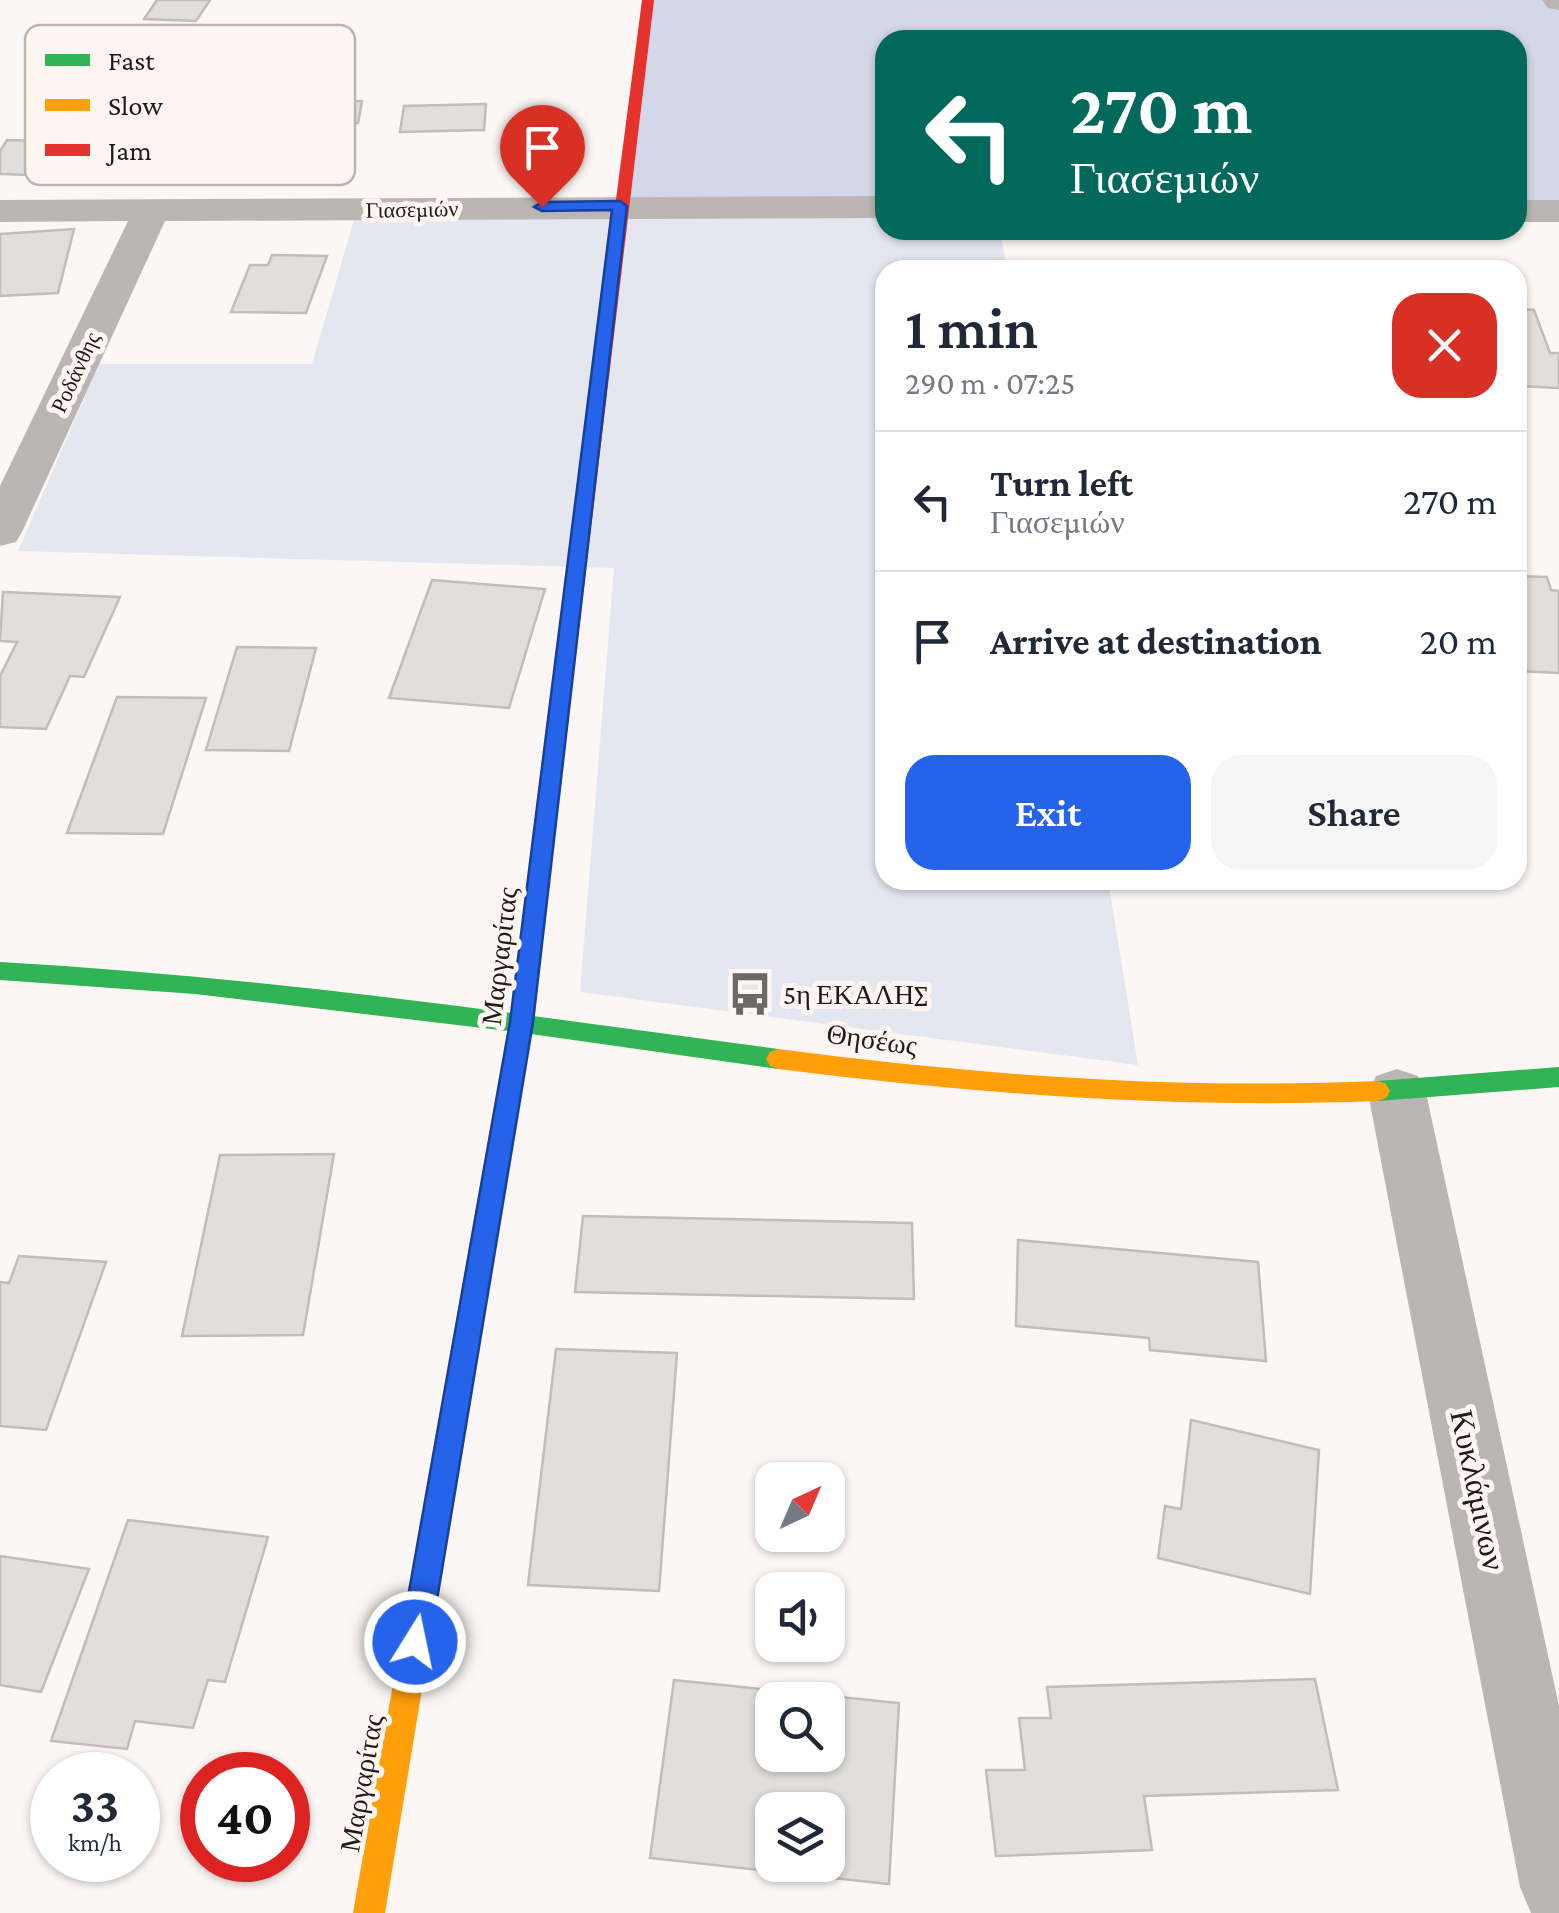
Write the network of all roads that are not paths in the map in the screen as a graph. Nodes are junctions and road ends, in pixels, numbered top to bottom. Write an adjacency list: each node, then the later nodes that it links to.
1 (648, 0): 2 (street, Μαργαρίτας)
2 (620, 206): 3 (street, Γιασεμιών); 7 (street, Γιασεμιών); 10 (street, Μαργαρίτας)
3 (875, 207)
4 (0, 211): 7 (street, Γιασεμιών)
5 (1527, 211): 6 (street)
6 (1559, 211)
7 (151, 212): 8 (street, Ροδάνθης)
8 (0, 532)
9 (0, 971): 10 (street, Θησέως)
10 (522, 1022): 12 (street, Θησέως); 14 (street, Μαργαρίτας)
11 (1559, 1077): 12 (street, Θησέως)
12 (1398, 1093): 13 (street, Κυκλάμινων)
13 (1559, 1887)
14 (369, 1913)

